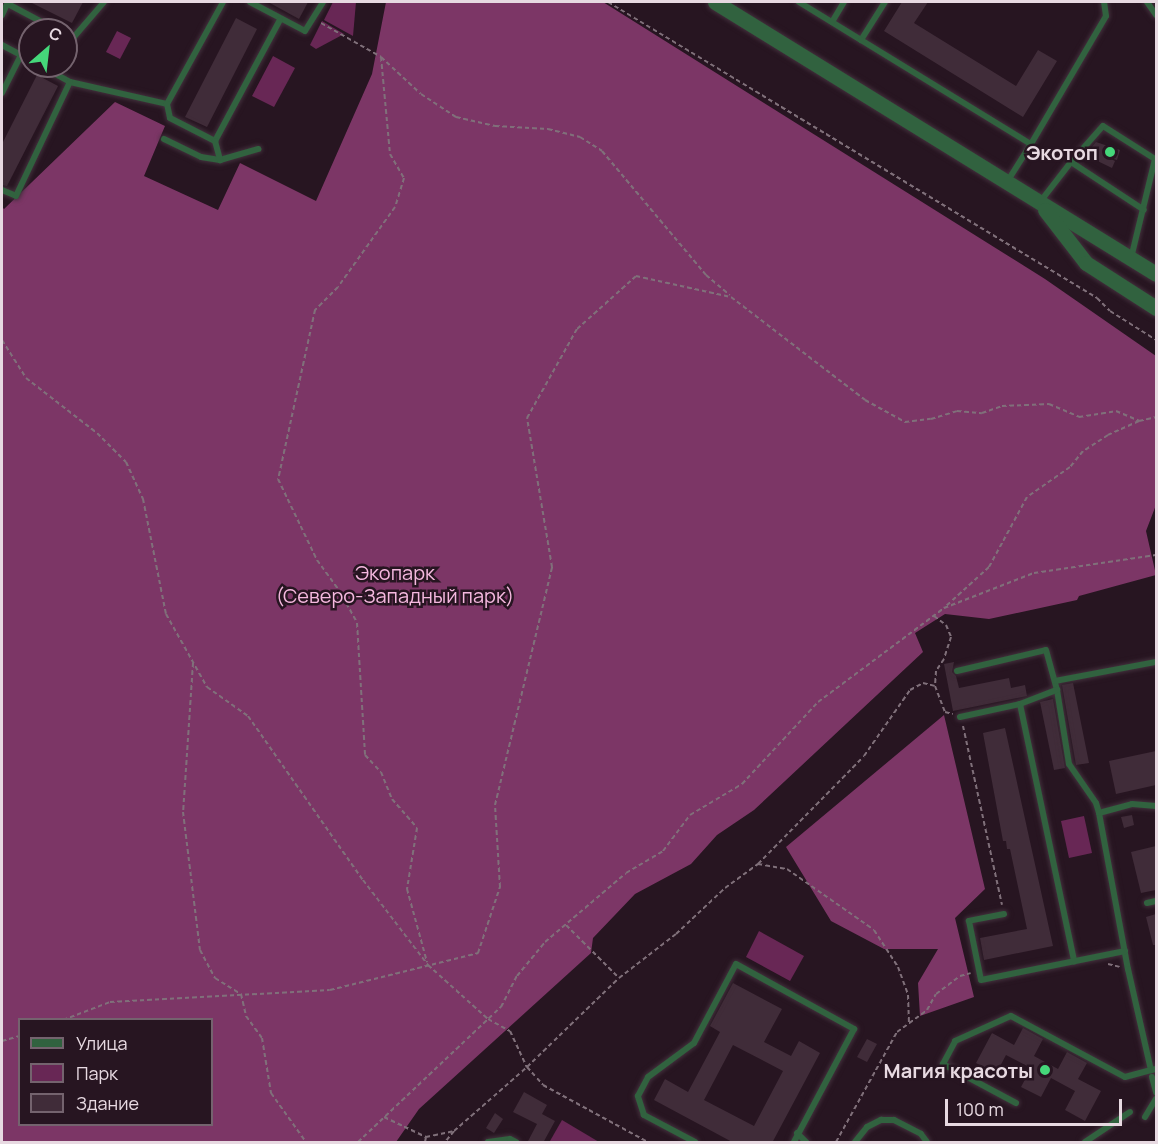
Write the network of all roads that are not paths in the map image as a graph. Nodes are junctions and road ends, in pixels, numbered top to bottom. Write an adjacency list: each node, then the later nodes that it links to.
1 (104, 2): 18 (lane)
2 (223, 2): 26 (lane)
3 (252, 2): 16 (lane)
4 (323, 2): 16 (lane)
5 (715, 2): 33 (street)
6 (799, 2): 12 (lane)
7 (844, 2): 17 (lane)
8 (885, 2): 19 (lane)
9 (1104, 2): 29 (lane)
10 (1147, 2): 14 (lane)
11 (8, 3): 13 (lane); 15 (lane)
12 (807, 4): 17 (lane)
13 (2, 15)
14 (1156, 15)
15 (35, 18)
16 (280, 20): 28 (lane)
17 (832, 22): 19 (lane)
18 (78, 32)
19 (861, 40): 29 (lane)
20 (2, 45): 21 (lane)
21 (18, 54)
22 (18, 62): 25 (lane)
23 (63, 78): 24 (lane)
24 (70, 82): 26 (lane); 34 (lane)
25 (2, 93)
26 (167, 104): 28 (lane)
27 (164, 139): 31 (lane)
28 (215, 141): 31 (lane)
29 (1031, 144): 33 (lane)
30 (258, 149): 31 (lane)
31 (220, 160)
32 (1071, 162): 35 (lane); 36 (lane); 36 (lane)
33 (1007, 182): 35 (street)
34 (2, 190)
35 (1040, 202): 37 (street); 39 (street)
36 (1144, 210): 37 (lane)
37 (1131, 258): 38 (street)
38 (1156, 274)
39 (1156, 308)
40 (1156, 662): 42 (lane)
41 (957, 671): 42 (lane)
42 (1055, 681): 43 (lane)
43 (1057, 690): 44 (lane); 47 (lane)
44 (1020, 704): 45 (lane); 52 (lane)
45 (960, 717)
46 (1156, 806): 47 (lane)
47 (1099, 813): 51 (lane)
48 (1156, 901): 49 (lane)
49 (1147, 903)
50 (1004, 914): 52 (lane)
51 (1125, 951): 52 (lane); 53 (lane)
52 (1074, 961)
53 (1154, 1069): 57 (lane)
54 (1152, 1077): 55 (lane)
55 (1156, 1092)
56 (1156, 1100): 59 (lane)
57 (1016, 1103)
58 (1130, 1112): 68 (lane)
59 (1144, 1116)
60 (797, 1134): 63 (lane); 64 (lane); 65 (lane)
61 (488, 1143): 62 (lane)
62 (516, 1143)
63 (695, 1143)
64 (794, 1143)
65 (807, 1143)
66 (855, 1143): 67 (lane)
67 (927, 1143)
68 (1085, 1143)

